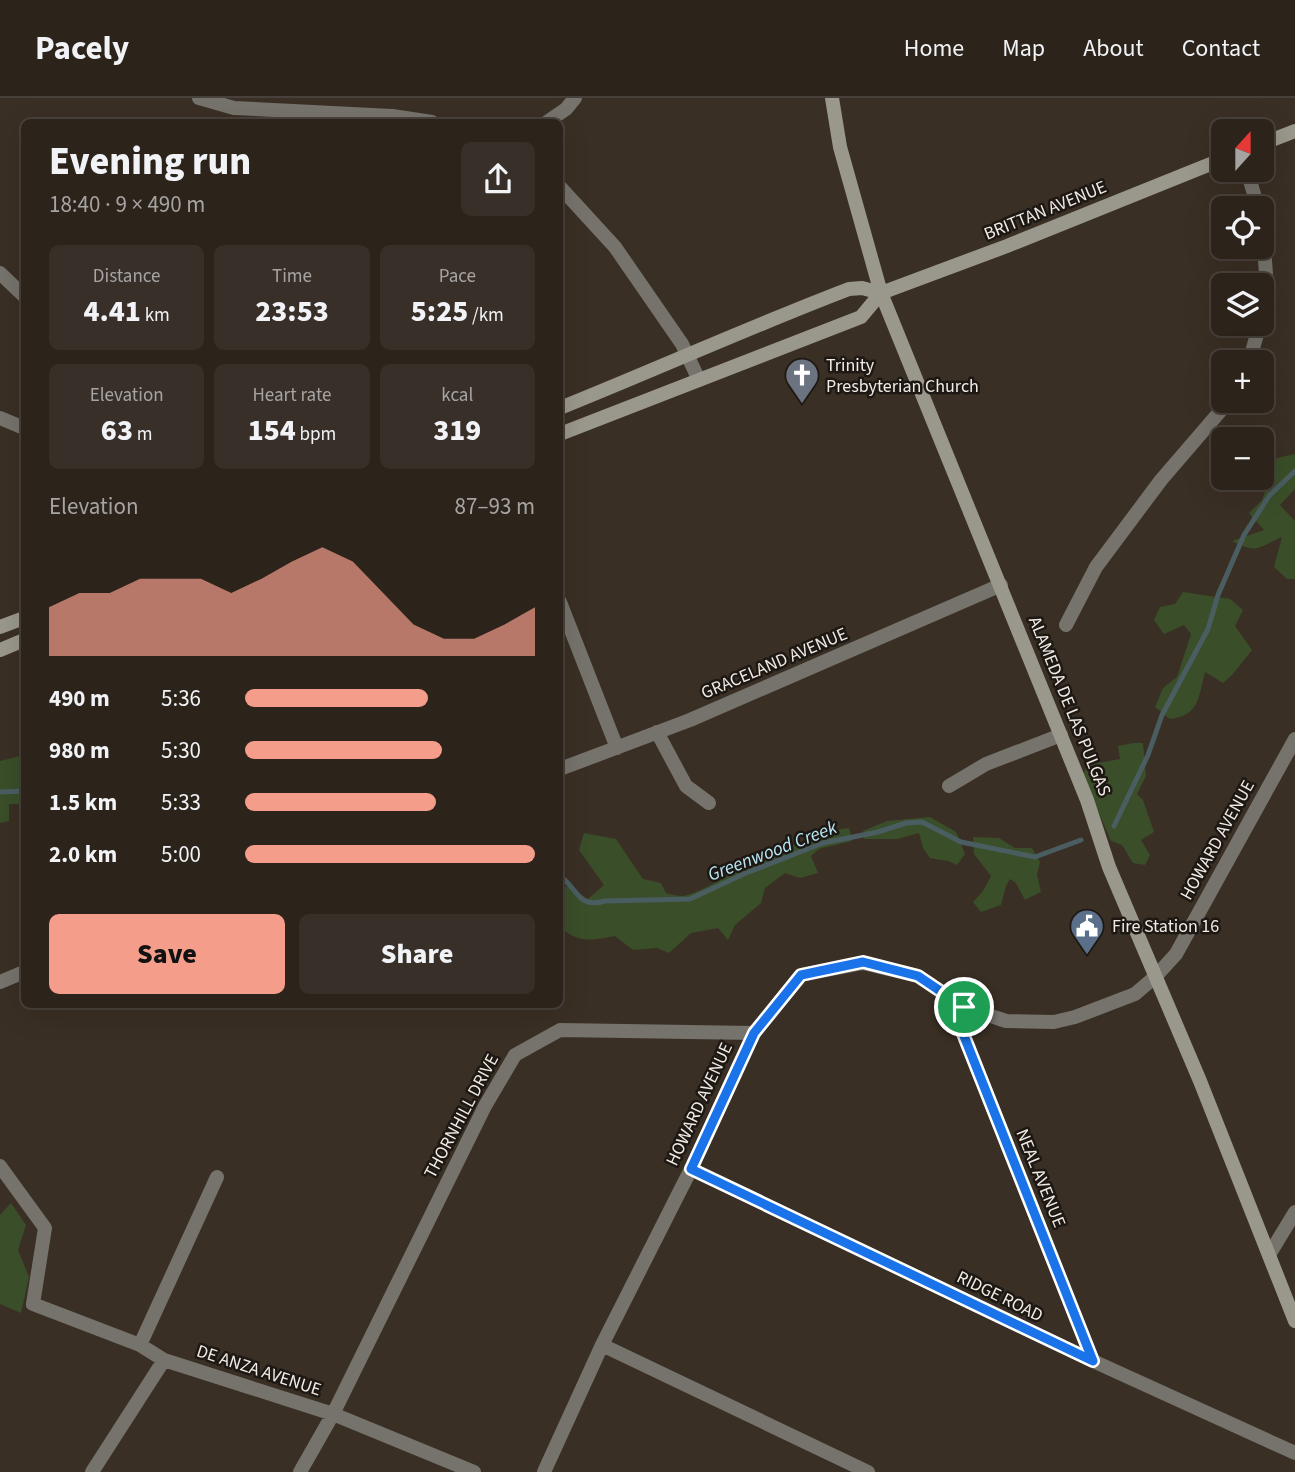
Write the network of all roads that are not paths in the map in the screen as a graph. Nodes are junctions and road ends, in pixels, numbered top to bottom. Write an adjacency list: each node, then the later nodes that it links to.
1 (198, 98): 4 (street)
2 (576, 98): 6 (street)
3 (832, 98): 13 (main road, ALAMEDA DE LAS PULGAS)
4 (355, 119): 5 (street)
5 (412, 119)
6 (551, 119)
7 (1295, 131): 8 (main road)
8 (1274, 139)
9 (1211, 164): 13 (main road, BRITTAN AVENUE)
10 (563, 190): 14 (street)
11 (0, 272): 12 (street)
12 (21, 293)
13 (881, 293): 14 (main road, BRITTAN AVENUE); 15 (main road, BRITTAN AVENUE); 21 (main road, ALAMEDA DE LAS PULGAS)
14 (688, 357): 15 (street); 16 (main road, BRITTAN AVENUE)
15 (699, 380): 20 (main road, BRITTAN AVENUE)
16 (563, 407)
17 (1221, 413): 24 (street)
18 (0, 418): 19 (street)
19 (21, 427)
20 (563, 433)
21 (1001, 585): 28 (street, GRACELAND AVENUE); 29 (main road, ALAMEDA DE LAS PULGAS)
22 (563, 610): 31 (street)
23 (21, 619): 25 (main road)
24 (1066, 625)
25 (0, 627)
26 (21, 641): 27 (main road)
27 (0, 650)
28 (657, 732): 31 (street, GRACELAND AVENUE); 34 (street)
29 (1061, 734): 33 (street); 36 (main road, ALAMEDA DE LAS PULGAS)
30 (1295, 739): 36 (street, HOWARD AVENUE)
31 (617, 748): 32 (street, GRACELAND AVENUE)
32 (563, 768)
33 (949, 786)
34 (709, 803)
35 (21, 973): 37 (street)
36 (1157, 976): 38 (street, HOWARD AVENUE); 44 (main road, ALAMEDA DE LAS PULGAS)
37 (0, 982)
38 (964, 1007): 39 (street, HOWARD AVENUE); 49 (street, NEAL AVENUE)
39 (754, 1033): 41 (street, HOWARD AVENUE); 50 (street, THORNHILL DRIVE)
40 (0, 1166): 46 (street, DE ANZA AVENUE)
41 (691, 1169): 47 (street, HOWARD AVENUE); 49 (street, RIDGE ROAD)
42 (217, 1177): 46 (street)
43 (1295, 1212): 44 (street)
44 (1269, 1255): 45 (main road, ALAMEDA DE LAS PULGAS)
45 (1295, 1321)
46 (140, 1345): 48 (street, DE ANZA AVENUE)
47 (602, 1345): 55 (street, HOWARD AVENUE); 56 (street)
48 (164, 1360): 50 (street, DE ANZA AVENUE); 52 (street)
49 (1093, 1361): 51 (street, RIDGE ROAD)
50 (333, 1414): 53 (street, THORNHILL DRIVE); 54 (street, DE ANZA AVENUE)
51 (1295, 1453)
52 (92, 1472)
53 (300, 1472)
54 (474, 1472)
55 (544, 1472)
56 (868, 1472)

